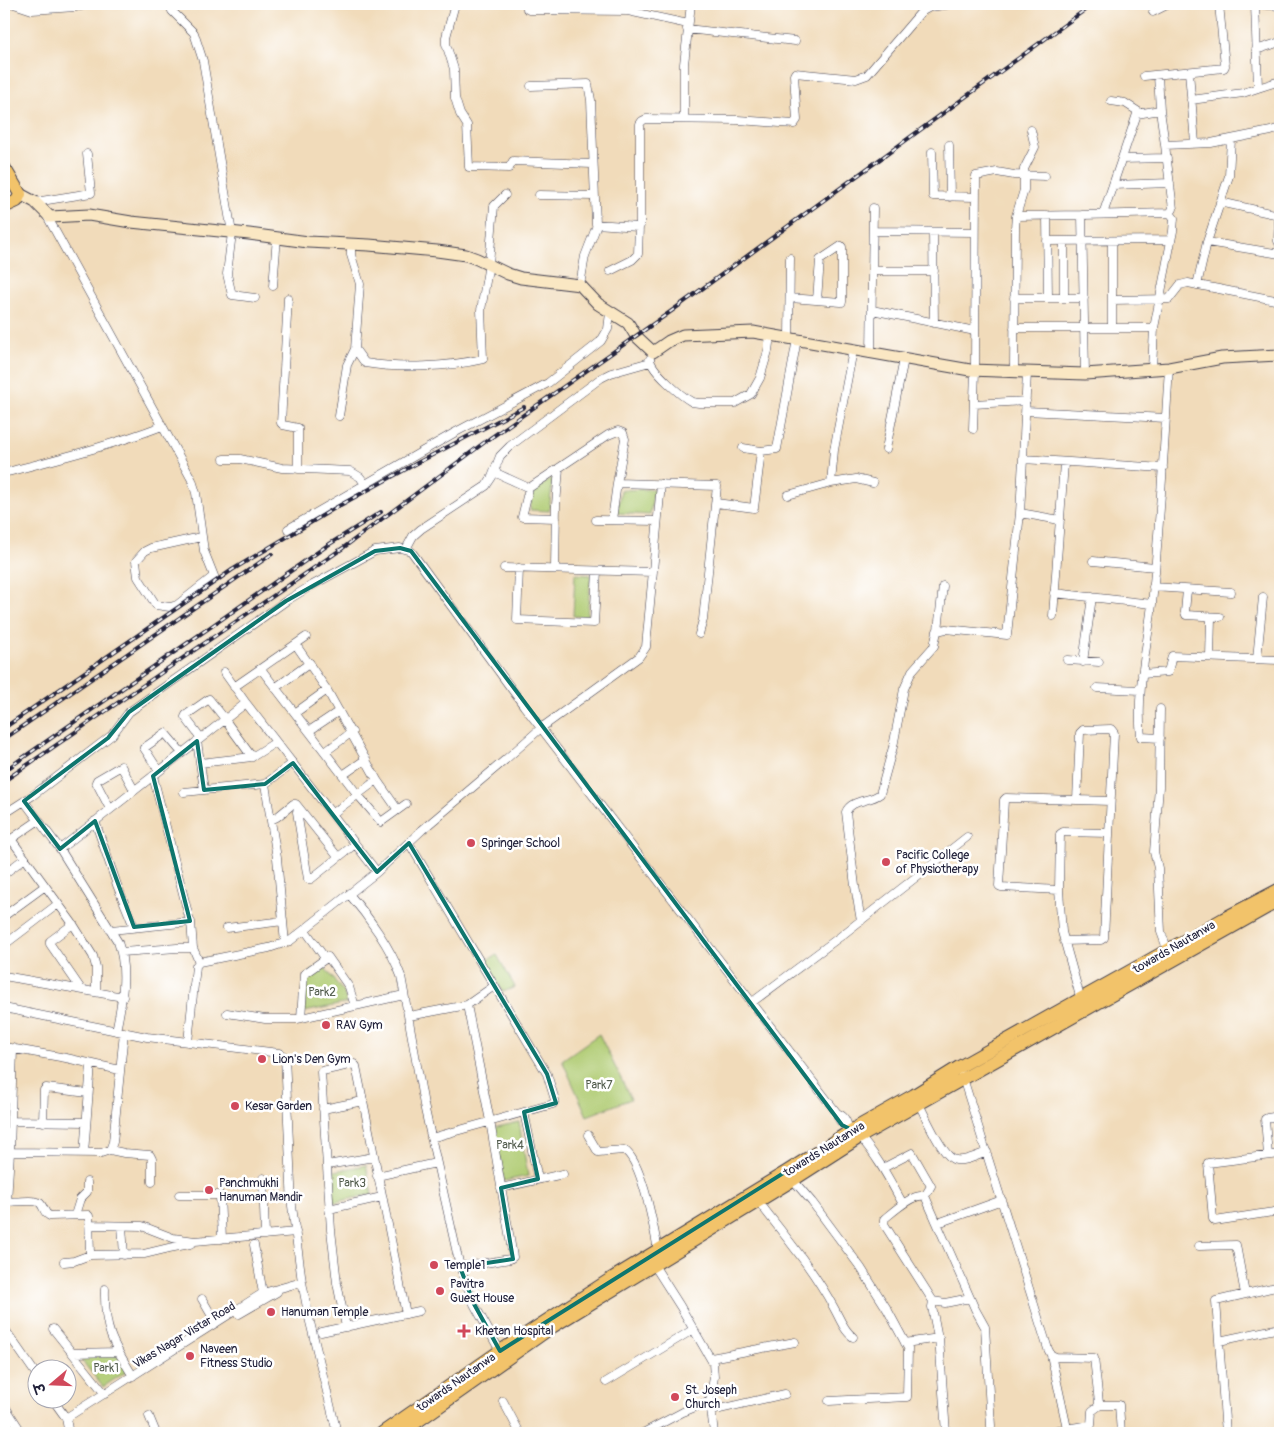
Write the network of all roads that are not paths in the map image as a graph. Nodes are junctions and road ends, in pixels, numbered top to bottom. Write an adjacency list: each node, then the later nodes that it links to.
1 (12, 4): 2 (street); 11 (street)
2 (91, 4)
3 (170, 4): 69 (street)
4 (455, 4): 41 (street)
5 (527, 4): 13 (street)
6 (691, 4): 16 (street)
7 (952, 4): 30 (street)
8 (1169, 4): 15 (street)
9 (1219, 4): 20 (street)
10 (1255, 4): 12 (street); 19 (street)
11 (4, 5)
12 (1280, 6)
13 (578, 7): 14 (street)
14 (629, 7): 16 (street)
15 (1153, 12)
16 (688, 26): 17 (street); 30 (street)
17 (795, 41)
18 (1280, 42): 19 (street)
19 (1256, 50): 25 (street)
20 (1189, 72): 21 (street); 26 (street)
21 (1158, 75): 22 (street); 28 (street)
22 (1144, 76)
23 (1280, 81): 25 (street)
24 (531, 86): 41 (street)
25 (1258, 88): 26 (street)
26 (1191, 100): 34 (street)
27 (1111, 101): 29 (street)
28 (1160, 110): 29 (street); 36 (street)
29 (1139, 112): 39 (street)
30 (684, 119): 65 (street)
31 (1280, 128): 33 (street)
32 (1031, 130): 43 (street)
33 (1231, 139): 34 (street); 54 (street)
34 (1194, 143): 36 (street)
35 (949, 144): 51 (street)
36 (1165, 145): 40 (street)
37 (932, 152): 51 (street)
38 (87, 154): 53 (street)
39 (1122, 158): 40 (street); 46 (street)
40 (1167, 158): 45 (street)
41 (592, 164): 50 (street)
42 (4, 167): 47 (main road)
43 (1023, 176): 44 (street); 52 (street); 63 (street)
44 (1044, 176)
45 (1170, 183): 46 (street); 59 (street)
46 (1113, 185): 58 (street)
47 (20, 194): 53 (street); 55 (main road)
48 (504, 194): 81 (street)
49 (539, 195): 50 (street)
50 (594, 196): 64 (street)
51 (950, 197): 52 (street)
52 (975, 197): 68 (street)
53 (35, 202): 62 (street)
54 (1220, 202): 57 (street); 76 (street)
55 (4, 207)
56 (873, 208): 66 (street)
57 (1279, 213): 78 (street)
58 (1103, 214): 59 (street); 61 (street)
59 (1170, 214): 71 (street)
60 (1047, 215): 61 (street); 63 (street); 72 (street)
61 (1082, 215): 74 (street)
62 (47, 216): 69 (street); 126 (street)
63 (1016, 216): 91 (street)
64 (597, 225): 65 (street); 85 (street)
65 (639, 226): 82 (street)
66 (873, 231): 67 (street); 83 (street)
67 (933, 232): 68 (street); 84 (street)
68 (975, 232): 106 (street)
69 (232, 233): 70 (street); 88 (street)
70 (277, 237): 77 (street); 87 (street)
71 (1171, 240): 75 (street); 95 (street)
72 (1047, 241): 73 (street); 92 (street)
73 (1064, 241): 74 (street); 93 (street)
74 (1083, 241): 75 (street); 94 (street)
75 (1112, 241): 97 (street)
76 (1208, 242): 79 (street); 86 (street)
77 (352, 245): 81 (street); 109 (street)
78 (1280, 245)
79 (1280, 254)
80 (790, 258): 90 (street)
81 (489, 264): 85 (street); 109 (street)
82 (610, 271)
83 (872, 271): 84 (street); 99 (street)
84 (934, 271): 101 (street)
85 (580, 285): 100 (street)
86 (1197, 285): 95 (street); 98 (street)
87 (274, 286)
88 (255, 298)
89 (288, 298): 136 (street)
90 (790, 298): 96 (street); 108 (street)
91 (1014, 298): 92 (street); 102 (street)
92 (1048, 298): 93 (street)
93 (1064, 298): 94 (street)
94 (1084, 298): 103 (street)
95 (1159, 298): 97 (street); 105 (street)
96 (817, 300): 96 (street)
97 (1112, 300): 104 (street)
98 (1280, 301)
99 (872, 310): 101 (street); 111 (street)
100 (610, 313): 113 (street); 143 (street)
101 (934, 323): 106 (street)
102 (1014, 328): 103 (street); 118 (street)
103 (1084, 328): 104 (street); 120 (street)
104 (1112, 328): 105 (street)
105 (1154, 328): 116 (street)
106 (975, 331): 117 (street)
107 (770, 335): 108 (street); 113 (street); 113 (street)
108 (793, 338): 110 (street); 130 (street)
109 (355, 349): 124 (street)
110 (853, 350): 111 (street); 139 (street)
111 (870, 354): 114 (street)
112 (1280, 355): 115 (street)
113 (652, 357): 137 (street)
114 (904, 360): 117 (street); 129 (street)
115 (1169, 368): 116 (street); 125 (street)
116 (1152, 369): 120 (street)
117 (975, 370): 118 (street); 122 (street)
118 (1014, 371): 119 (street)
119 (1027, 372): 120 (street); 121 (street)
120 (1085, 374)
121 (1026, 400): 122 (street); 123 (street)
122 (974, 404): 127 (street)
123 (1026, 411): 125 (street); 132 (street)
124 (340, 416)
125 (1166, 418): 135 (street)
126 (162, 426): 138 (street); 154 (street)
127 (973, 429)
128 (744, 448): 130 (street)
129 (886, 449)
130 (761, 451): 146 (street)
131 (224, 459): 136 (street)
132 (1022, 459): 133 (street); 147 (street)
133 (1064, 462): 135 (street); 151 (street)
134 (559, 468): 141 (street); 144 (street); 148 (street)
135 (1163, 468): 157 (street)
136 (298, 469): 143 (street)
137 (494, 472): 144 (street); 155 (street)
138 (4, 473)
139 (831, 483): 140 (street); 145 (street)
140 (873, 483)
141 (617, 484): 142 (street); 150 (street)
142 (661, 484): 146 (street); 152 (street)
143 (366, 485): 153 (street)
144 (529, 488): 148 (street)
145 (788, 495)
146 (716, 503): 175 (street)
147 (1020, 513): 151 (street); 174 (street)
148 (556, 518): 160 (street)
149 (596, 520): 150 (street)
150 (612, 520): 152 (street)
151 (1060, 520): 167 (street)
152 (657, 521): 162 (street)
153 (288, 529)
154 (201, 537): 154 (street)
155 (406, 549): 198 (street); 219 (street)
156 (1093, 561): 157 (street)
157 (1155, 567): 164 (street)
158 (504, 568): 159 (street)
159 (519, 568): 160 (street); 161 (street)
160 (555, 569): 161 (street)
161 (597, 571): 162 (street)
162 (653, 572): 198 (street)
163 (943, 586): 174 (street)
164 (1153, 588): 165 (street); 170 (street)
165 (1187, 590): 166 (street); 172 (street)
166 (1231, 592)
167 (1054, 593): 168 (street); 171 (street)
168 (1092, 597): 170 (street); 182 (street)
169 (1263, 597): 179 (street)
170 (1152, 604): 187 (street)
171 (1053, 616)
172 (1212, 617): 173 (street); 178 (street)
173 (1220, 617)
174 (938, 630): 249 (street)
175 (700, 634)
176 (306, 638): 177 (street)
177 (296, 644): 184 (street); 185 (street)
178 (1210, 657): 179 (street); 187 (street)
179 (1257, 659): 181 (street)
180 (1067, 660): 182 (street)
181 (1280, 660)
182 (1083, 662): 183 (street)
183 (1099, 662)
184 (310, 664): 189 (street); 191 (street)
185 (261, 669): 188 (street); 189 (street)
186 (224, 672): 188 (street)
187 (1142, 674): 192 (street)
188 (234, 687): 193 (street)
189 (275, 688): 196 (street)
190 (1097, 688): 192 (street)
191 (327, 690): 195 (street); 196 (street)
192 (1140, 690): 201 (street)
193 (246, 703): 197 (street); 203 (street)
194 (1160, 709): 201 (street)
195 (339, 711): 199 (street); 200 (street)
196 (294, 713): 199 (street)
197 (225, 720): 202 (street); 202 (street); 206 (street)
198 (541, 728): 233 (street); 271 (street)
199 (309, 731): 204 (street)
200 (352, 732): 204 (street); 207 (street)
201 (1160, 738): 260 (street)
202 (199, 740): 205 (street); 208 (street)
203 (276, 742): 206 (street); 209 (street)
204 (325, 752): 211 (street)
205 (182, 753): 210 (street); 210 (street)
206 (252, 757): 208 (street)
207 (366, 759): 211 (street); 212 (street)
208 (200, 763): 215 (street)
209 (293, 763): 213 (street); 226 (street)
210 (156, 773): 214 (street); 250 (street)
211 (343, 775): 217 (street)
212 (377, 780): 217 (street); 224 (street)
213 (265, 784): 215 (street); 228 (street)
214 (134, 790): 223 (street); 223 (street)
215 (204, 790): 216 (street)
216 (184, 792)
217 (358, 795): 224 (street); 226 (street)
218 (1077, 800): 220 (street); 220 (street); 243 (street)
219 (24, 801): 225 (street); 227 (street)
220 (1110, 801): 230 (street)
221 (406, 804): 224 (street)
222 (298, 807): 228 (street); 237 (street); 237 (street)
223 (110, 809): 229 (street)
224 (398, 810)
225 (4, 814)
226 (332, 814): 235 (street)
227 (38, 820): 232 (street); 236 (street)
228 (271, 820): 248 (street)
229 (95, 821): 236 (street); 252 (street)
230 (1108, 833): 243 (street); 256 (street)
231 (967, 837): 249 (street)
232 (11, 839): 234 (street); 238 (street)
233 (409, 843): 239 (street); 265 (street)
234 (4, 844)
235 (355, 844): 237 (street); 239 (street)
236 (60, 849): 254 (street)
237 (338, 857)
238 (25, 858): 240 (street); 241 (street)
239 (377, 872): 244 (street)
240 (4, 874)
241 (45, 886): 246 (street); 247 (street)
242 (1280, 889): 260 (main road, towards Nautanwa)
243 (1059, 890): 256 (street)
244 (349, 894): 255 (street); 268 (street)
245 (1280, 900): 284 (main road)
246 (58, 904): 251 (street); 258 (street)
247 (4, 916)
248 (283, 921): 253 (street); 257 (street)
249 (861, 921): 271 (street)
250 (190, 922): 252 (street); 259 (street)
251 (73, 924): 266 (street); 267 (street)
252 (134, 927): 254 (street)
253 (227, 928)
254 (111, 930): 261 (street)
255 (305, 930): 257 (street); 262 (street)
256 (1064, 941): 270 (street)
257 (286, 943): 263 (street)
258 (4, 945)
259 (193, 948): 261 (street); 263 (street)
260 (1168, 951): 270 (main road, towards Nautanwa)
261 (122, 952): 269 (street)
262 (325, 958): 273 (street); 277 (street)
263 (198, 962): 279 (street)
264 (4, 976): 266 (street)
265 (494, 986): 272 (street); 290 (street)
266 (82, 989): 267 (street)
267 (96, 992): 269 (street)
268 (404, 995): 273 (street); 276 (street)
269 (123, 997): 278 (street)
270 (1081, 1000): 284 (main road, towards Nautanwa)
271 (751, 1003): 296 (street)
272 (467, 1005): 276 (street); 295 (street)
273 (355, 1006): 277 (street)
274 (4, 1008): 278 (street)
275 (227, 1013): 277 (street)
276 (409, 1016): 298 (street)
277 (301, 1018)
278 (120, 1032): 279 (street); 283 (street)
279 (188, 1042): 330 (street)
280 (4, 1047): 281 (street)
281 (13, 1048): 282 (street); 285 (street)
282 (91, 1064): 283 (street); 286 (street)
283 (120, 1070): 299 (street)
284 (961, 1073): 287 (main road, towards Nautanwa); 301 (street)
285 (8, 1077): 292 (street)
286 (88, 1093): 293 (street); 294 (street)
287 (916, 1100): 296 (main road, towards Nautanwa); 301 (street)
288 (363, 1101): 289 (street); 289 (street); 305 (street)
289 (323, 1110): 307 (street)
290 (524, 1112): 295 (street); 312 (street)
291 (1280, 1116): 304 (street)
292 (11, 1121): 293 (street); 300 (street)
293 (44, 1122): 294 (street)
294 (86, 1122): 302 (street)
295 (490, 1122): 298 (street); 316 (street)
296 (853, 1131): 308 (street); 313 (main road); 336 (main road, towards Nautanwa)
297 (588, 1135): 336 (street)
298 (430, 1138): 306 (street)
299 (110, 1150): 302 (street); 315 (street)
300 (7, 1152): 302 (street); 322 (street)
301 (986, 1152): 320 (street)
302 (84, 1153)
303 (1280, 1154): 304 (street)
304 (1268, 1155): 325 (street)
305 (374, 1157): 307 (street); 310 (street)
306 (436, 1163): 310 (street); 341 (street)
307 (327, 1165): 324 (street)
308 (883, 1168): 318 (street); 323 (street)
309 (563, 1174): 312 (street)
310 (377, 1176): 319 (street)
311 (263, 1178): 331 (street)
312 (538, 1179): 316 (street)
313 (793, 1180): 321 (main road); 365 (street)
314 (87, 1182): 326 (street)
315 (152, 1182)
316 (501, 1188): 341 (street)
317 (179, 1195): 332 (street)
318 (925, 1196): 323 (street); 327 (street)
319 (382, 1197): 324 (street); 352 (street)
320 (1002, 1200): 327 (street); 369 (street)
321 (758, 1201): 340 (main road); 361 (street)
322 (5, 1202): 326 (street)
323 (903, 1204): 350 (street)
324 (329, 1209): 354 (street)
325 (1280, 1211)
326 (75, 1215): 328 (street)
327 (938, 1223): 348 (street)
328 (89, 1224): 329 (street); 337 (street)
329 (122, 1226): 333 (street); 338 (street)
330 (296, 1232): 331 (street); 342 (street)
331 (266, 1235): 332 (street)
332 (222, 1239): 333 (street)
333 (195, 1241): 338 (street)
334 (254, 1245): 346 (street)
335 (1199, 1246): 347 (street)
336 (658, 1250): 366 (main road, towards Nautanwa)
337 (90, 1255): 338 (street); 339 (street)
338 (124, 1255)
339 (64, 1262)
340 (654, 1264): 358 (street); 393 (main road)
341 (460, 1267): 366 (street)
342 (302, 1282): 343 (street); 391 (street)
343 (287, 1286): 346 (street); 384 (street, Vikas Nagar Vistar Road)
344 (1280, 1286): 347 (street)
345 (105, 1289): 367 (street)
346 (263, 1293): 353 (street)
347 (1245, 1294): 363 (street)
348 (970, 1298): 350 (street); 386 (street)
349 (202, 1299): 353 (street)
350 (933, 1301): 362 (street)
351 (419, 1311): 352 (street)
352 (406, 1314): 354 (street)
353 (216, 1323): 373 (street)
354 (346, 1327): 359 (street)
355 (4, 1328): 371 (street)
356 (1280, 1328): 363 (street)
357 (52, 1329): 368 (street)
358 (694, 1329): 370 (street); 374 (street)
359 (321, 1332)
360 (4, 1334): 372 (street)
361 (853, 1337)
362 (938, 1338): 365 (street); 397 (street)
363 (1219, 1341): 400 (street)
364 (795, 1342): 370 (street)
365 (905, 1343): 379 (street)
366 (500, 1351): 392 (main road, towards Nautanwa)
367 (118, 1352): 368 (street); 373 (street)
368 (72, 1353): 375 (street)
369 (1051, 1355): 380 (street); 387 (street)
370 (711, 1358): 378 (street)
371 (28, 1363)
372 (28, 1365)
373 (133, 1376): 375 (street)
374 (606, 1382)
375 (105, 1394): 384 (street)
376 (786, 1394): 383 (street)
377 (503, 1400): 394 (street)
378 (710, 1401): 383 (street); 395 (street)
379 (829, 1401)
380 (1100, 1404): 387 (street); 399 (street)
381 (4, 1405): 389 (street)
382 (60, 1410): 384 (street)
383 (711, 1411): 396 (street)
384 (65, 1416): 388 (street)
385 (149, 1416): 390 (street)
386 (991, 1426)
387 (1067, 1428): 398 (street)
388 (68, 1429)
389 (22, 1433)
390 (156, 1433)
391 (337, 1433)
392 (382, 1433)
393 (401, 1433)
394 (520, 1433)
395 (643, 1433)
396 (714, 1433)
397 (946, 1433)
398 (1039, 1433)
399 (1121, 1433)
400 (1226, 1433)

